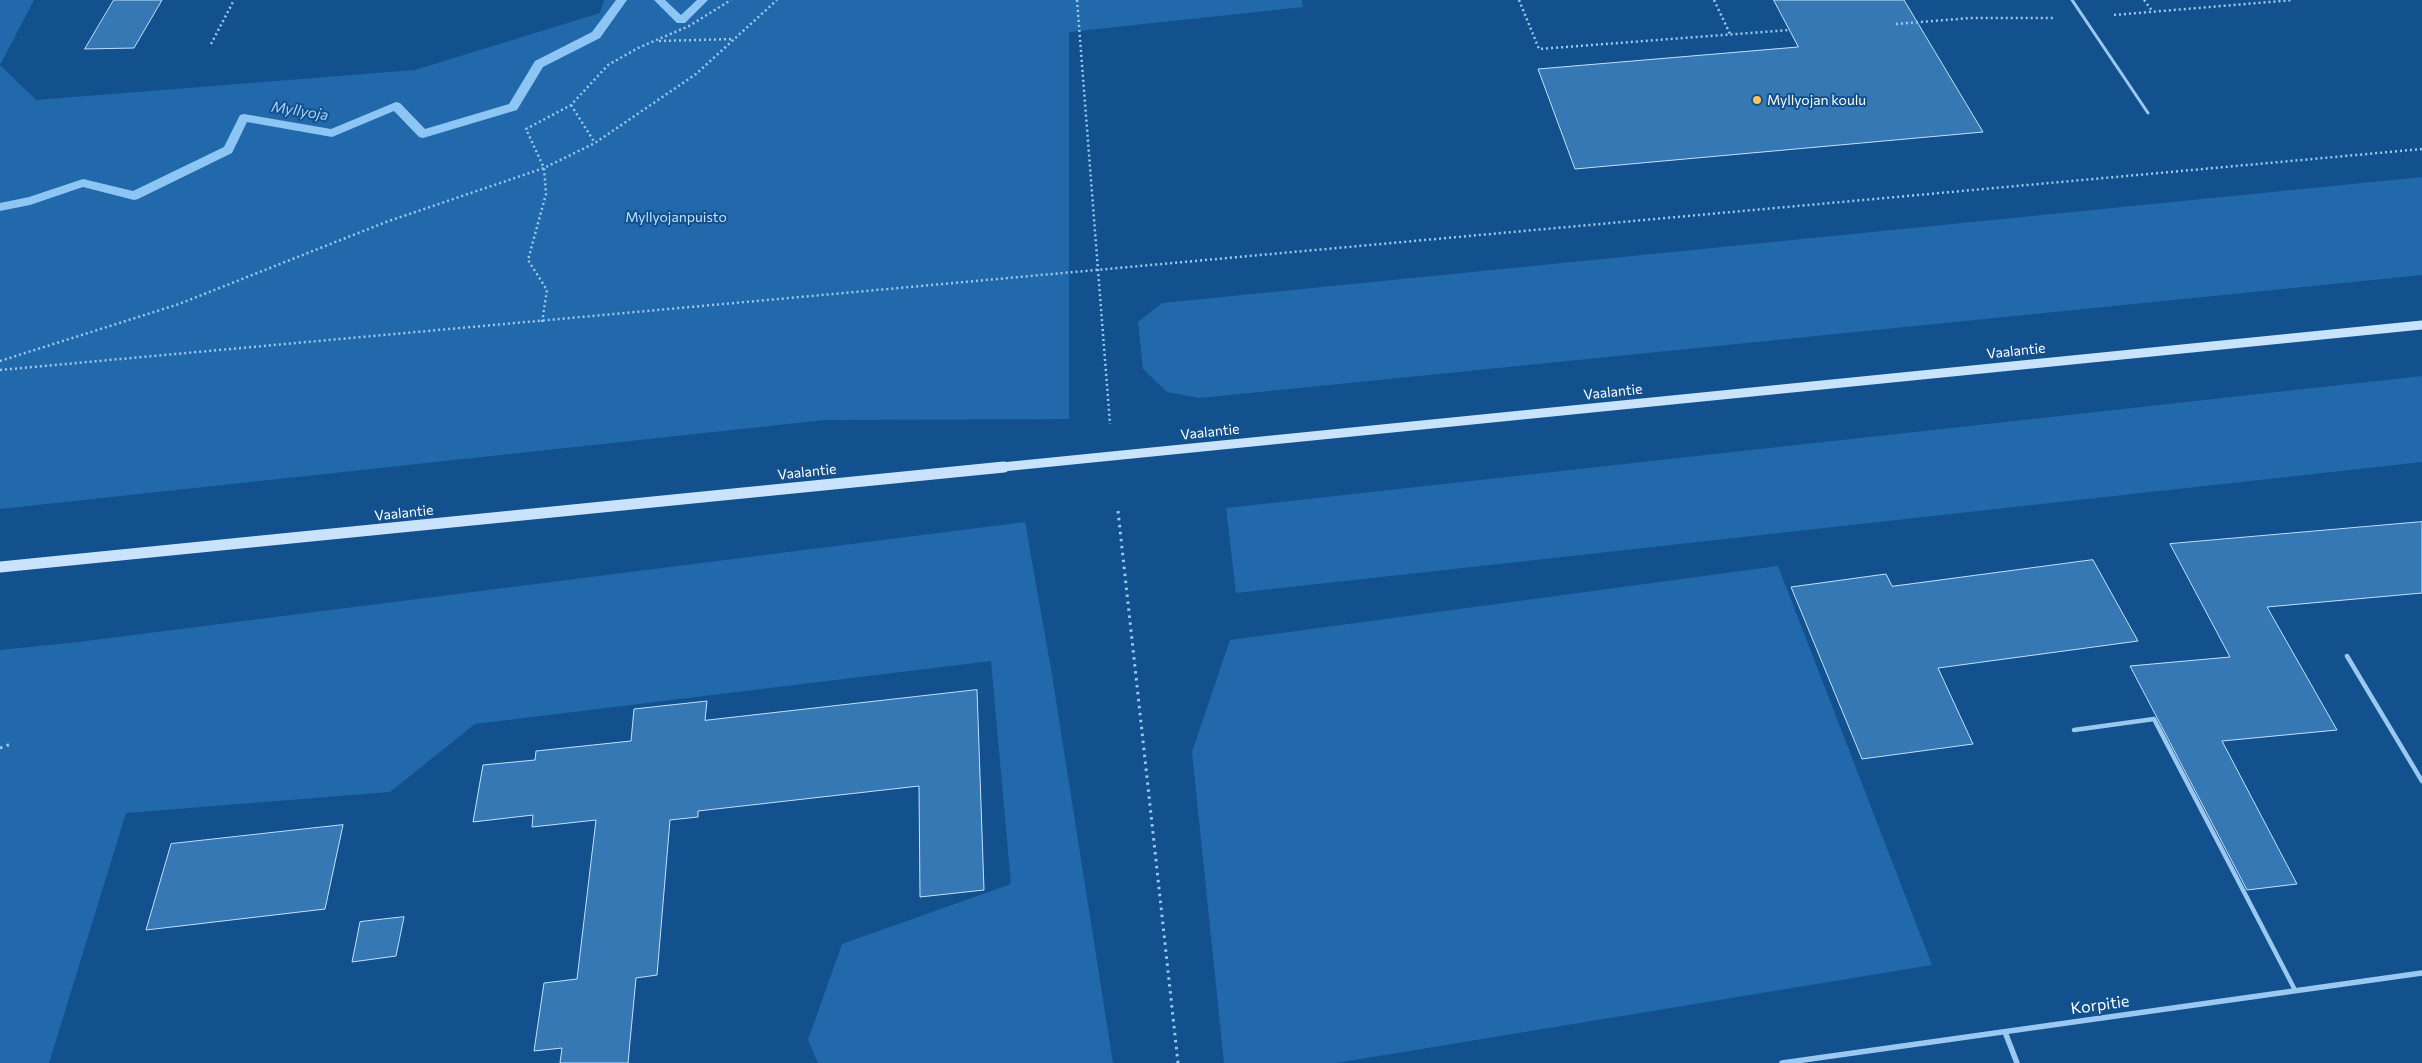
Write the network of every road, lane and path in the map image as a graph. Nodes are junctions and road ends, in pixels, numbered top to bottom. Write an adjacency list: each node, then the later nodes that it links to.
1 (234, 0): 17 (path)
2 (731, 0): 16 (path)
3 (777, 0): 15 (path)
4 (1077, 0): 23 (path)
5 (1519, 0): 14 (path)
6 (1714, 0): 14 (path)
7 (2072, 0): 11 (lane)
8 (2144, 0): 10 (path)
9 (2293, 0): 10 (path)
10 (2153, 12): 11 (path)
11 (2084, 18): 12 (path); 19 (lane)
12 (1896, 24)
13 (1789, 30): 14 (path)
14 (1731, 36)
15 (734, 39): 16 (path); 20 (path)
16 (655, 42): 18 (path)
17 (212, 44)
18 (571, 105): 20 (path); 22 (path)
19 (2148, 113)
20 (595, 143): 22 (path)
21 (2422, 149): 23 (path)
22 (544, 168): 24 (path); 26 (path)
23 (1097, 272): 24 (path); 28 (path)
24 (542, 322): 27 (path)
25 (2422, 325): 30 (street, Vaalantie)
26 (0, 361)
27 (0, 370)
28 (1110, 424)
29 (1118, 511): 39 (path)
30 (0, 567)
31 (2347, 656): 35 (lane)
32 (2074, 730): 37 (lane)
33 (11, 744): 34 (path)
34 (0, 748)
35 (2422, 781)
36 (2422, 973): 37 (street, Korpitie)
37 (2295, 990): 38 (street, Korpitie)
38 (2005, 1032): 40 (street, Korpitie); 41 (street)
39 (1178, 1063)
40 (1782, 1063)
41 (2017, 1063)

